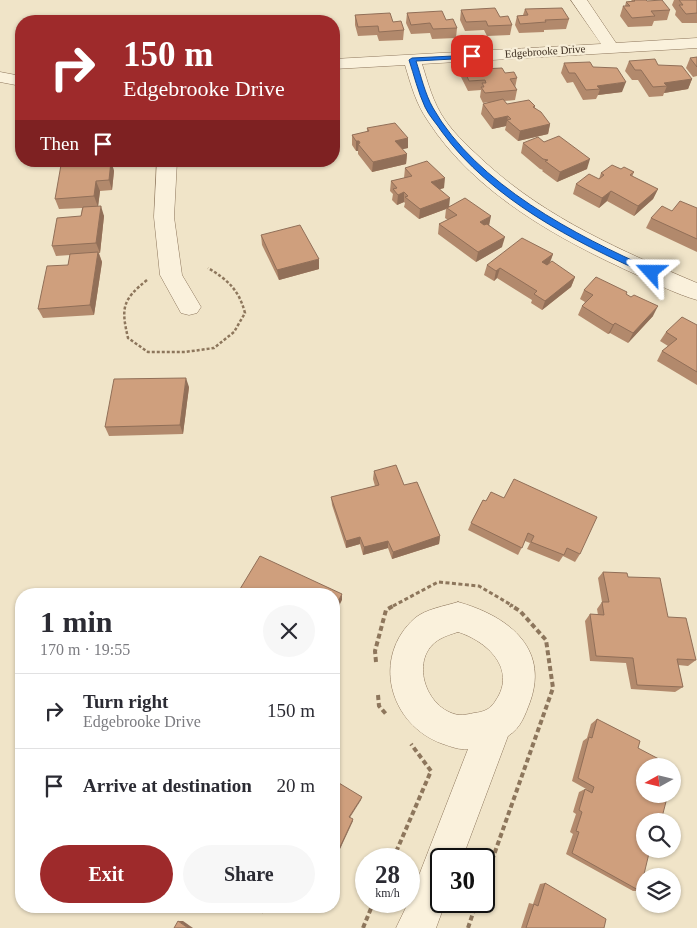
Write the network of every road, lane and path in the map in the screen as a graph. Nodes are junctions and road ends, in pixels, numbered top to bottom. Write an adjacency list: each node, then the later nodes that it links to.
1 (579, 0): 3 (street)
2 (697, 43): 3 (street, Edgebrooke Drive)
3 (610, 47): 4 (street, Edgebrooke Drive)
4 (412, 60): 5 (street, Edgebrooke Drive); 9 (street)
5 (340, 64)
6 (0, 77): 7 (street)
7 (15, 80)
8 (167, 167): 10 (street)
9 (697, 292)
10 (189, 307)
11 (495, 725): 12 (street)
12 (447, 848)
13 (430, 892): 17 (street)
14 (369, 913): 16 (path)
15 (473, 913): 18 (path)
16 (363, 928)
17 (416, 928)
18 (468, 928)

